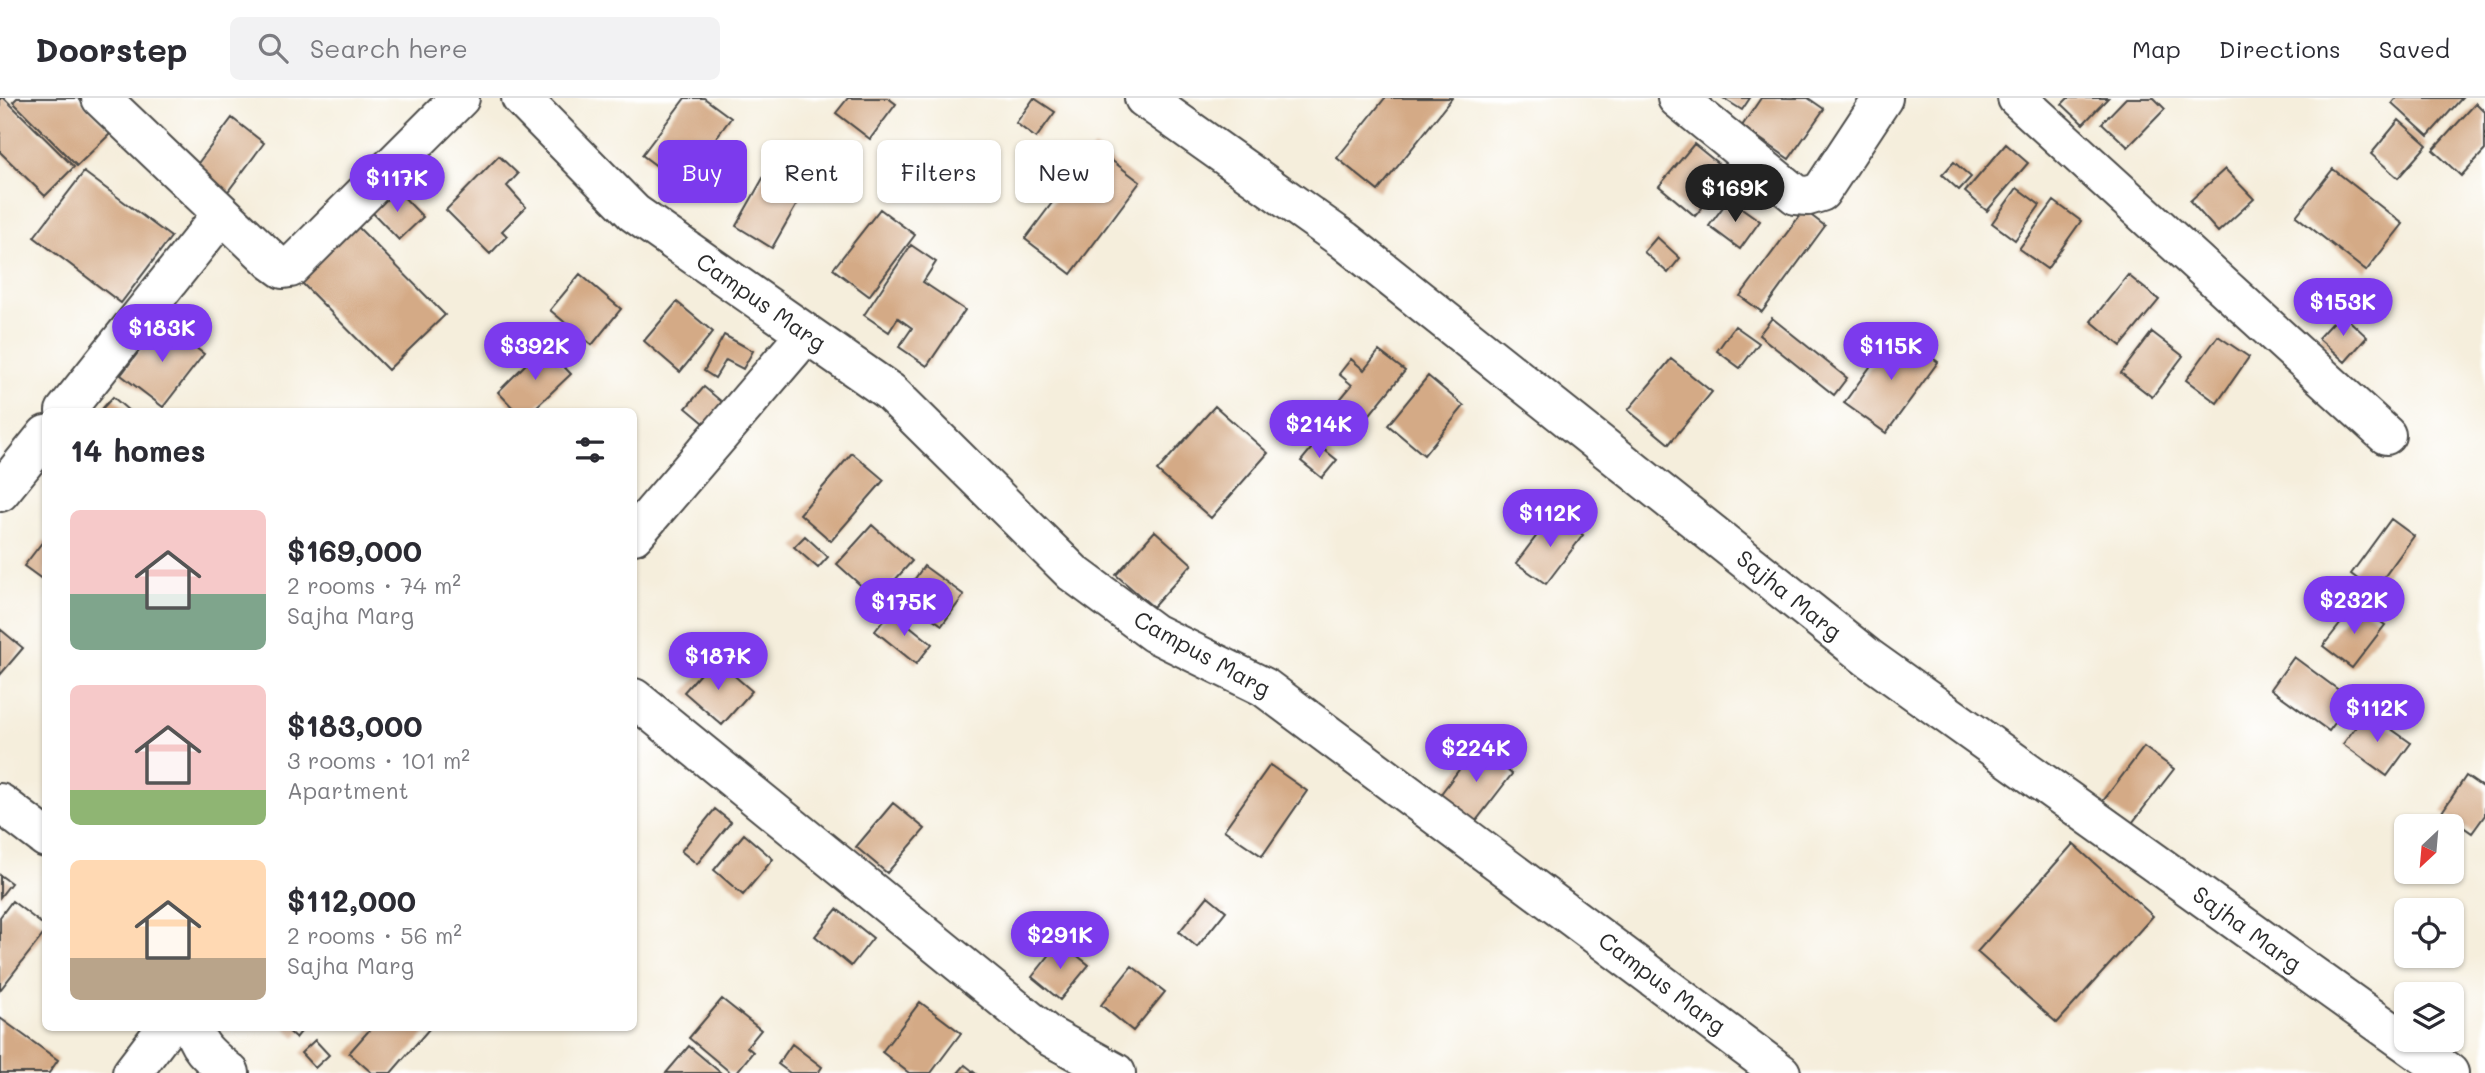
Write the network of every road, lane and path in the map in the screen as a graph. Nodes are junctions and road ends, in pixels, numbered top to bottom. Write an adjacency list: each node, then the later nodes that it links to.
1 (101, 98): 8 (street)
2 (460, 98): 8 (street)
3 (521, 98): 9 (street, Campus Marg)
4 (1144, 98): 24 (street, Sajha Marg)
5 (1677, 98): 6 (street)
6 (1883, 98)
7 (2017, 98): 11 (street)
8 (222, 214): 10 (street)
9 (806, 334): 14 (street); 23 (street, Campus Marg)
10 (67, 408)
11 (2386, 435)
12 (42, 440): 13 (street)
13 (0, 492)
14 (637, 532)
15 (637, 700): 22 (street)
16 (0, 803): 17 (street)
17 (42, 835)
18 (164, 1031): 20 (street)
19 (195, 1031): 21 (street)
20 (132, 1073)
21 (230, 1073)
22 (1116, 1073)
23 (1781, 1073)
24 (2449, 1073)

